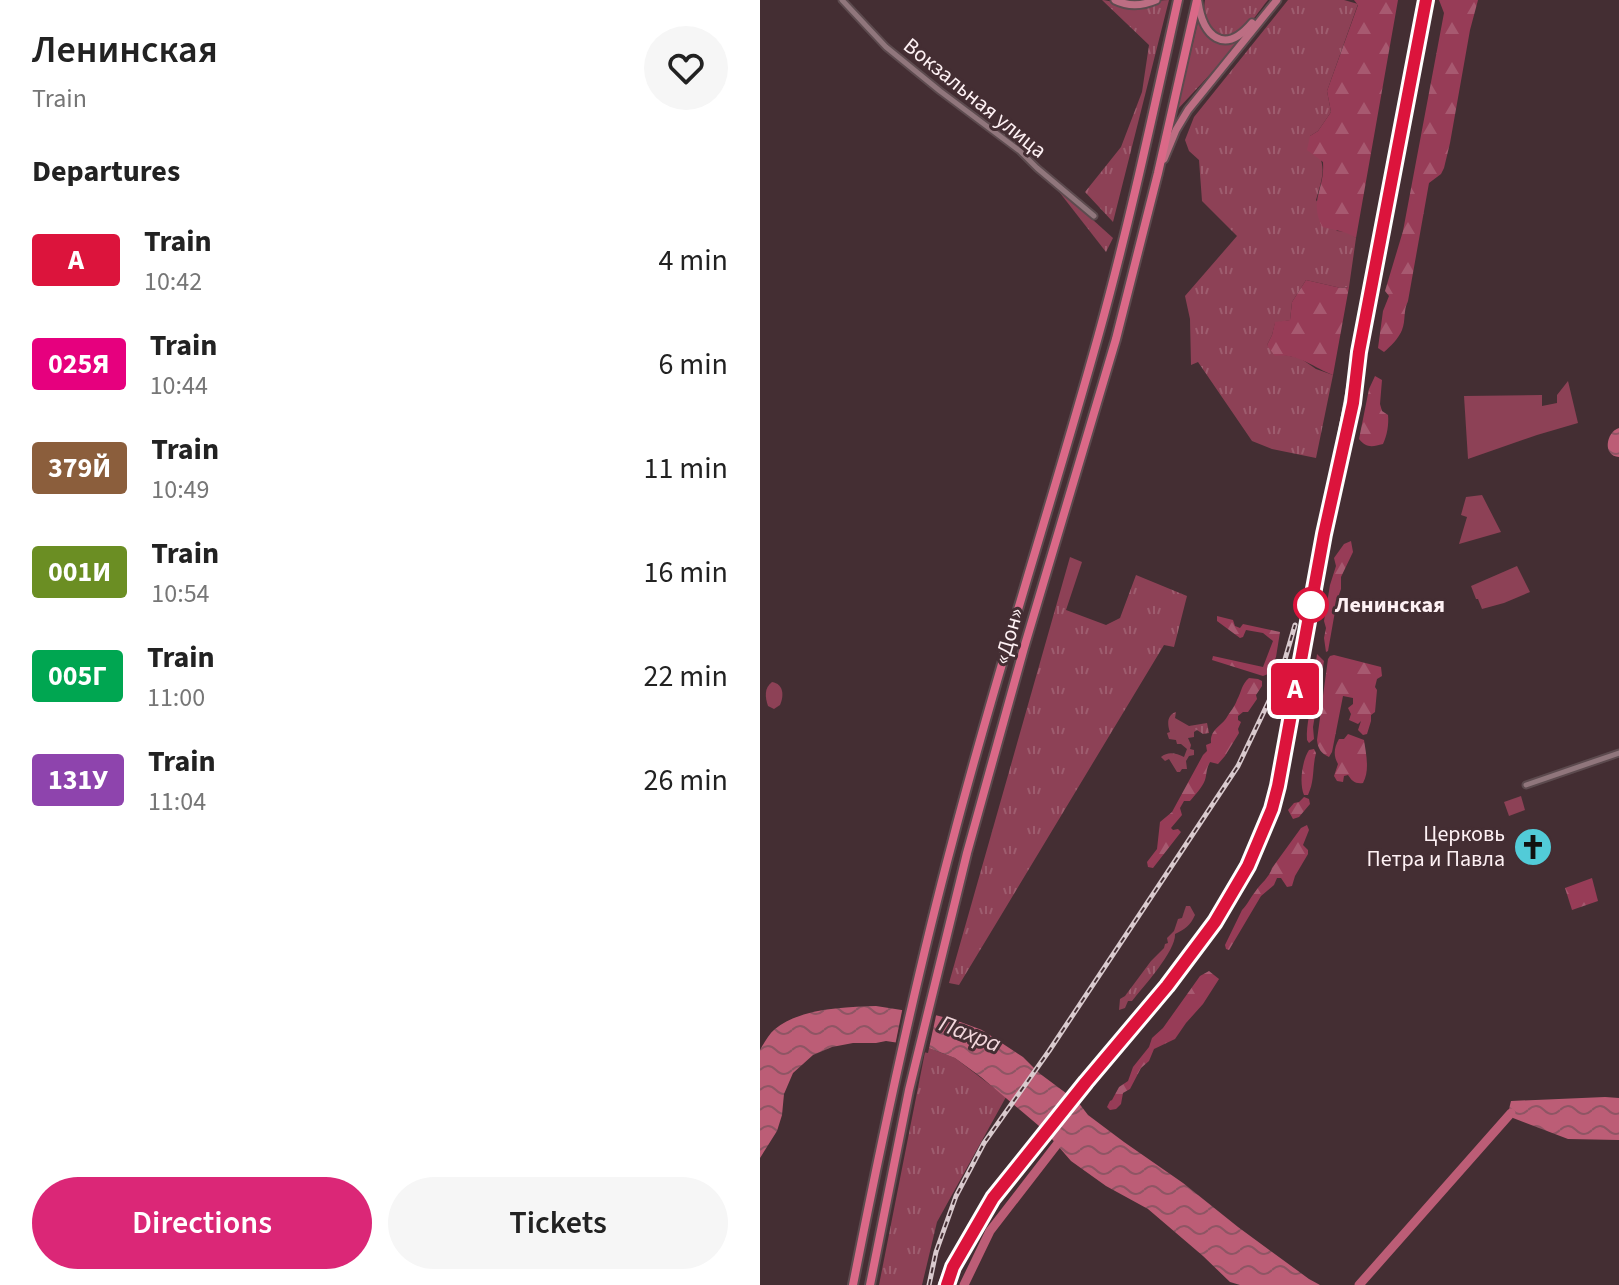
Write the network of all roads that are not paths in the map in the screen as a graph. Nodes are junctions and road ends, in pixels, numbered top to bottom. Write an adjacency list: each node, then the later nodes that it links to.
1 (842, 0): 8 (street, Вокзальная улица)
2 (1115, 0): 3 (main road)
3 (1156, 0)
4 (1178, 0): 11 (highway, «Дон»)
5 (1197, 0): 6 (main road); 7 (highway, «Дон»)
6 (1274, 0): 7 (main road)
7 (1158, 173): 12 (highway, «Дон»)
8 (1094, 216)
9 (1619, 753): 10 (street)
10 (1526, 785)
11 (853, 1285)
12 (870, 1285)

